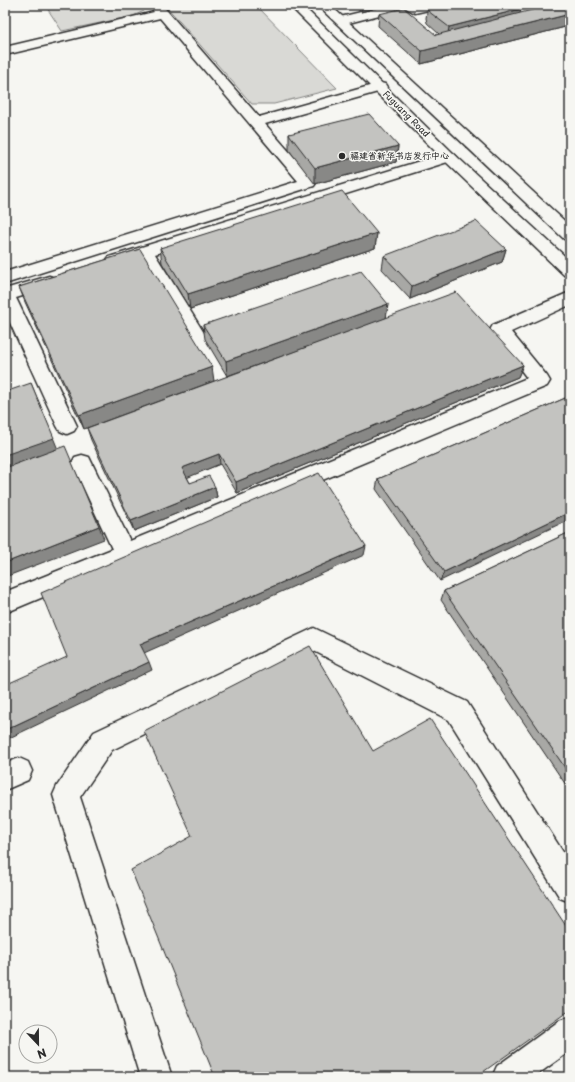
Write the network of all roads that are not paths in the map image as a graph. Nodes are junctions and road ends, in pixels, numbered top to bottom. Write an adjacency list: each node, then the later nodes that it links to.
1 (295, 5): 9 (main road, Fuguang Road)
2 (323, 5): 7 (main road)
3 (405, 5): 7 (main road)
4 (410, 5): 5 (main road)
5 (433, 5)
6 (158, 9): 8 (main road); 10 (main road)
7 (341, 21): 12 (main road)
8 (5, 51)
9 (380, 87): 10 (main road); 11 (main road, Fuguang Road)
10 (256, 122): 17 (main road)
11 (449, 157): 13 (main road); 15 (main road, Fuguang Road)
12 (570, 235)
13 (145, 252): 14 (main road); 19 (main road)
14 (101, 266)
15 (570, 272)
16 (65, 277): 20 (main road)
17 (5, 278)
18 (570, 298): 22 (main road)
19 (228, 388)
20 (67, 426)
21 (82, 463): 22 (main road)
22 (125, 553): 23 (main road)
23 (5, 603)
24 (570, 888): 26 (main road)
25 (570, 1032): 27 (main road)
26 (156, 1077)
27 (508, 1077)

